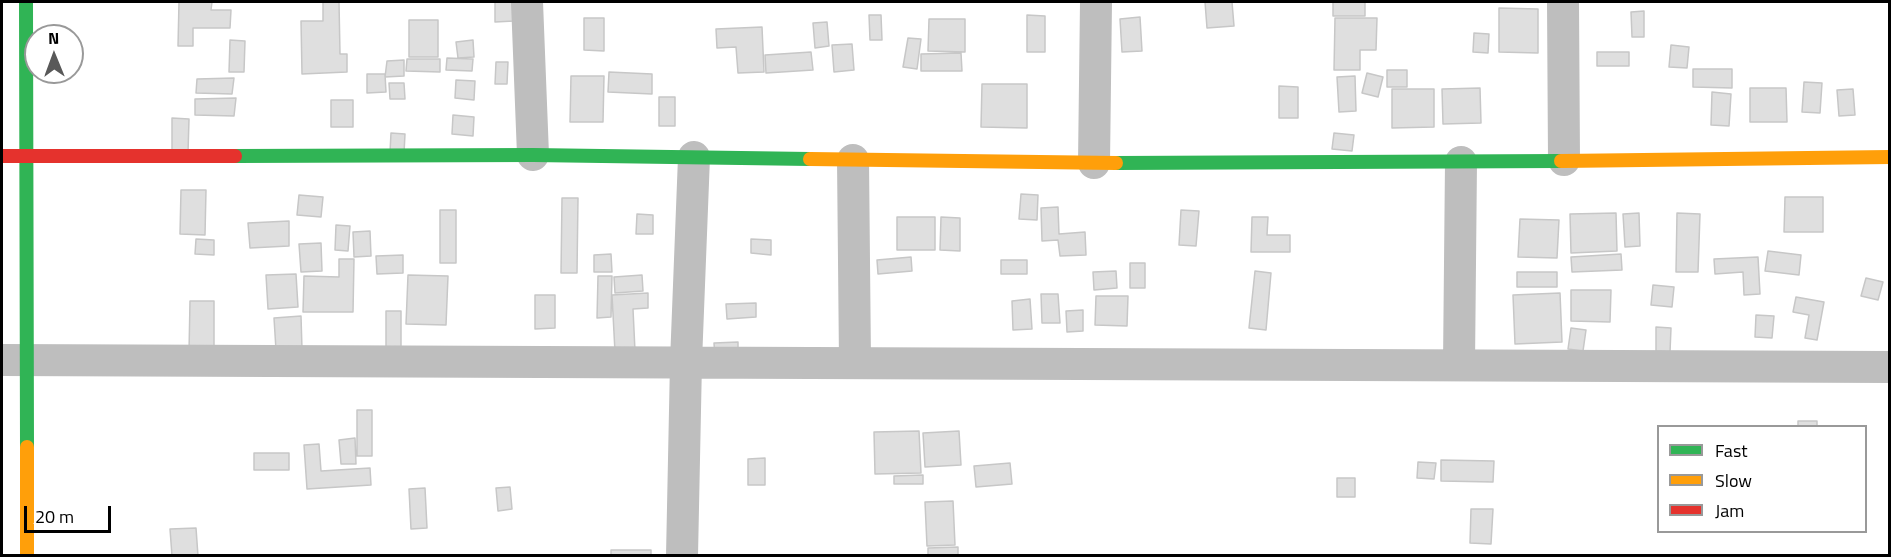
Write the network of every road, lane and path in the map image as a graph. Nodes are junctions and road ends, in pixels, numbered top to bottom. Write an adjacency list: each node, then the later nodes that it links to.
1 (26, 2): 7 (street)
2 (528, 2): 5 (street)
3 (1096, 2): 13 (street)
4 (1563, 2): 11 (street)
5 (533, 155): 7 (street); 8 (street)
6 (2, 156): 7 (street)
7 (27, 156): 14 (street)
8 (694, 157): 10 (street); 15 (street)
9 (1890, 157): 11 (street)
10 (853, 160): 13 (street); 16 (street)
11 (1564, 160): 12 (street)
12 (1461, 162): 13 (street); 17 (street)
13 (1094, 163)
14 (14, 360): 15 (street); 19 (street)
15 (686, 362): 16 (street); 20 (street)
16 (855, 362): 17 (street)
17 (1459, 364): 18 (street)
18 (1890, 367)
19 (27, 555)
20 (682, 555)

